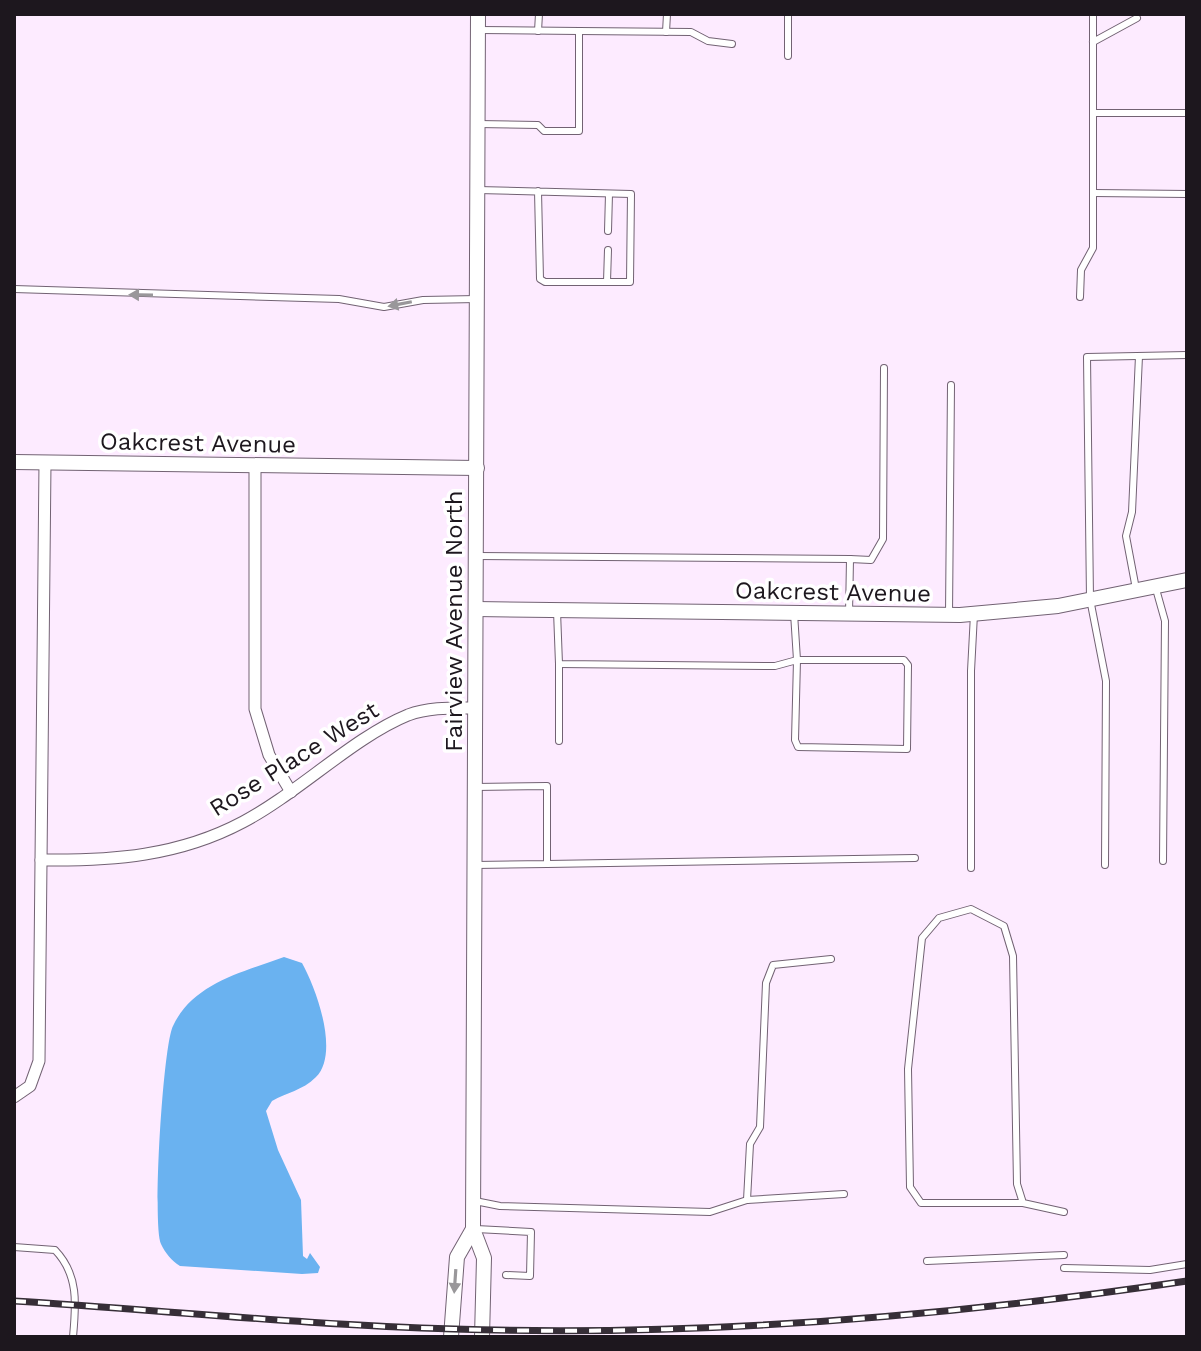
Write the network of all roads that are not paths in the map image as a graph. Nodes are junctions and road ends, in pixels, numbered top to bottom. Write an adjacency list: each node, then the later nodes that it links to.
1 (478, 14): 7 (street, Fairview Avenue North)
2 (539, 14): 8 (lane)
3 (667, 14): 10 (lane)
4 (788, 14): 13 (lane)
5 (1093, 14): 11 (lane)
6 (1137, 18): 11 (lane)
7 (478, 30): 8 (lane); 16 (street, Fairview Avenue North)
8 (538, 31): 9 (lane)
9 (579, 31): 10 (lane); 16 (lane)
10 (666, 32): 12 (lane)
11 (1093, 42): 14 (lane)
12 (732, 44)
13 (788, 56)
14 (1093, 113): 15 (lane); 19 (lane)
15 (1187, 113)
16 (478, 124): 17 (street, Fairview Avenue North)
17 (478, 190): 18 (lane); 27 (street, Fairview Avenue North)
18 (538, 191): 20 (lane); 24 (lane)
19 (1094, 193): 21 (lane); 26 (lane)
20 (609, 194): 22 (lane); 24 (lane)
21 (1187, 194)
22 (608, 231)
23 (608, 250): 24 (lane)
24 (607, 282)
25 (14, 289): 27 (lane, one-way to 25)
26 (1080, 297)
27 (477, 299): 35 (street, Fairview Avenue North)
28 (1187, 355): 29 (lane)
29 (1139, 356): 40 (lane); 41 (lane)
30 (884, 368): 37 (lane)
31 (951, 385): 47 (lane)
32 (14, 462): 33 (street, Oakcrest Avenue)
33 (45, 463): 34 (street, Oakcrest Avenue); 55 (street)
34 (255, 465): 35 (street, Oakcrest Avenue); 53 (street)
35 (477, 468): 36 (street, Fairview Avenue North)
36 (476, 556): 37 (lane); 42 (street, Fairview Avenue North)
37 (850, 559): 45 (lane)
38 (1187, 580): 39 (street, Oakcrest Avenue)
39 (1155, 585): 40 (street, Oakcrest Avenue); 56 (lane)
40 (1136, 589): 41 (street, Oakcrest Avenue)
41 (1090, 599): 46 (street, Oakcrest Avenue); 59 (lane)
42 (476, 609): 43 (street, Oakcrest Avenue); 50 (street, Fairview Avenue North)
43 (557, 610): 44 (street, Oakcrest Avenue); 49 (lane)
44 (794, 613): 45 (street, Oakcrest Avenue); 48 (lane)
45 (849, 614): 47 (street, Oakcrest Avenue)
46 (974, 614): 47 (street, Oakcrest Avenue); 60 (lane)
47 (949, 615)
48 (797, 660): 48 (lane); 49 (lane)
49 (559, 664): 51 (lane)
50 (475, 708): 52 (street, Fairview Avenue North); 53 (street, Rose Place West)
51 (559, 741)
52 (475, 787): 57 (lane); 58 (street, Fairview Avenue North)
53 (291, 792): 55 (street, Rose Place West)
54 (915, 858): 57 (lane)
55 (41, 860): 62 (street)
56 (1163, 861)
57 (547, 864): 58 (lane)
58 (475, 865): 65 (street, Fairview Avenue North)
59 (1105, 865)
60 (971, 868)
61 (831, 959): 64 (lane)
62 (14, 1097)
63 (844, 1194): 64 (lane)
64 (747, 1200): 65 (lane)
65 (473, 1201): 68 (street, Fairview Avenue North)
66 (1023, 1203): 66 (lane); 67 (lane)
67 (1064, 1212)
68 (473, 1229): 74 (lane); 76 (street, Fairview Avenue North, one-way to 76); 77 (street, Fairview Avenue North)
69 (14, 1247): 75 (lane)
70 (1064, 1255): 71 (lane)
71 (927, 1261)
72 (1187, 1264): 73 (lane)
73 (1064, 1268)
74 (506, 1275)
75 (73, 1337)
76 (451, 1337)
77 (482, 1337)

